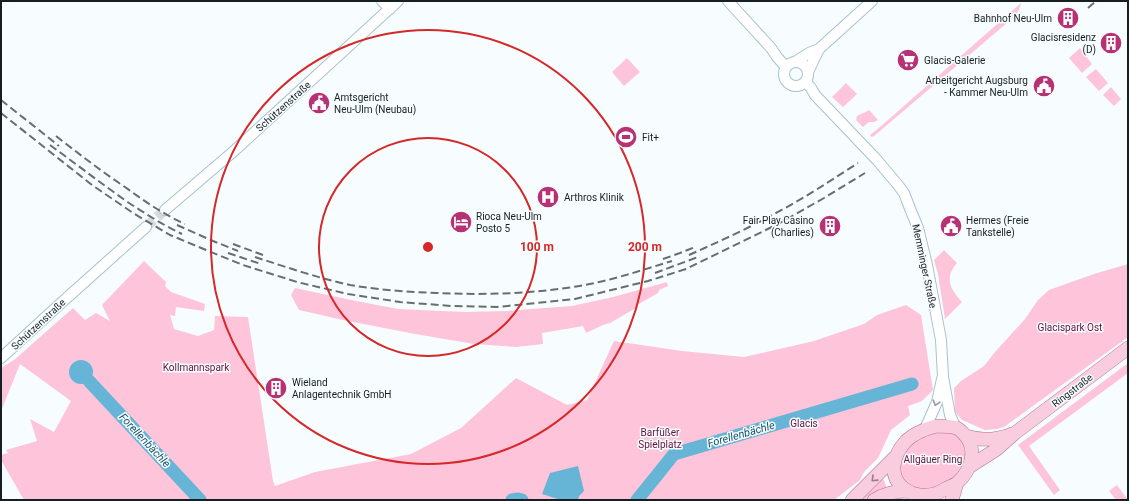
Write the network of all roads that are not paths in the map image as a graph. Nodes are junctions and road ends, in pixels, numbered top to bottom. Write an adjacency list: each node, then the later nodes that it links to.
1 (382, 1): 5 (street)
2 (398, 1): 5 (street, Schützenstraße)
3 (728, 1): 7 (street)
4 (872, 1): 6 (street)
5 (390, 9): 9 (street, Schützenstraße)
6 (819, 50): 7 (street); 8 (street)
7 (790, 64): 8 (street); 8 (street)
8 (805, 79): 13 (street, Memminger Straße)
9 (165, 210)
10 (146, 227): 12 (street, Schützenstraße)
11 (1128, 348): 16 (main road, Ringstraße)
12 (1, 358)
13 (943, 377): 14 (street, Memminger Straße, one-way to 14); 15 (street, Memminger Straße)
14 (926, 429): 15 (main road); 17 (main road)
15 (961, 432): 16 (main road, Ringstraße); 18 (main road)
16 (1015, 433): 18 (main road, Ringstraße)
17 (896, 457): 20 (main road); 22 (main road, one-way to 22)
18 (969, 467): 19 (main road)
19 (957, 483): 21 (main road); 24 (main road)
20 (907, 491): 21 (main road); 23 (main road)
21 (925, 498)
22 (852, 500)
23 (874, 500)
24 (952, 500)

